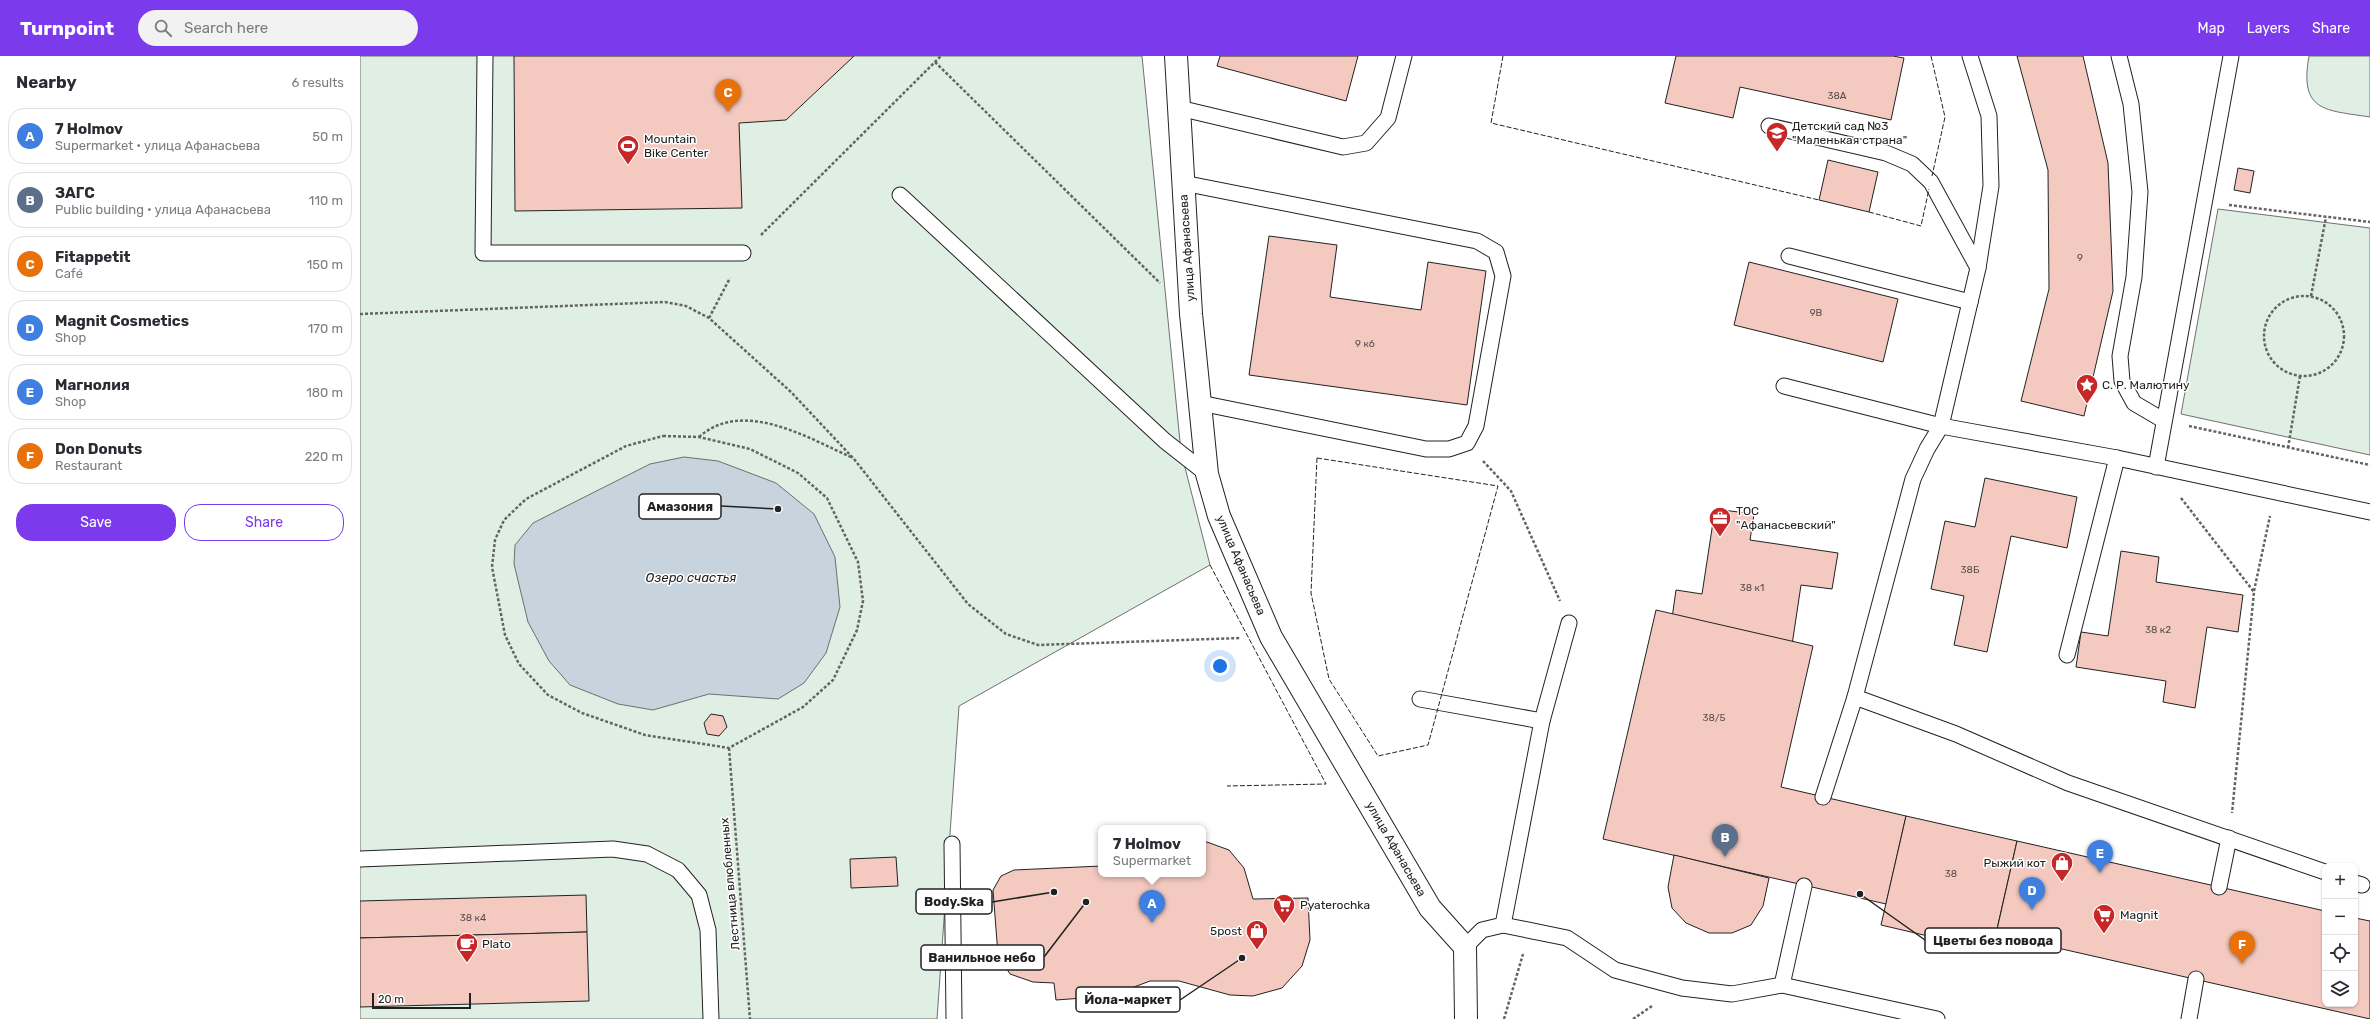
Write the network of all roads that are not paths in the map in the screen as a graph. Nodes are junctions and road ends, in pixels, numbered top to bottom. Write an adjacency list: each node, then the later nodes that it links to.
1 (485, 56): 11 (lane)
2 (1176, 56): 7 (street, улица Афанасьева)
3 (1404, 56): 7 (lane)
4 (1970, 56): 13 (lane)
5 (2119, 56): 17 (lane)
6 (2231, 56): 17 (lane)
7 (1179, 108): 9 (street, улица Афанасьева)
8 (1769, 126): 13 (lane)
9 (1183, 183): 16 (street, улица Афанасьева); 16 (lane)
10 (900, 195): 21 (lane)
11 (743, 253)
12 (1789, 256): 14 (lane)
13 (1978, 268): 14 (lane)
14 (1970, 302): 18 (lane)
15 (1784, 386): 18 (lane)
16 (1200, 403): 21 (street, улица Афанасьева)
17 (2163, 420): 20 (lane)
18 (1941, 426): 19 (lane); 25 (lane)
19 (2117, 458): 20 (lane); 24 (lane)
20 (2156, 466): 22 (lane)
21 (1207, 474): 36 (street, улица Афанасьева)
22 (2370, 512)
23 (1570, 623): 27 (lane)
24 (2067, 655)
25 (1856, 697): 28 (lane); 29 (lane)
26 (1420, 699): 27 (lane)
27 (1542, 721): 35 (lane)
28 (1823, 796)
29 (2229, 838): 32 (lane); 34 (lane)
30 (952, 844): 40 (lane)
31 (360, 859): 39 (lane)
32 (2322, 871)
33 (1804, 886): 38 (lane)
34 (2219, 887)
35 (1503, 925): 36 (lane); 38 (lane)
36 (1466, 947): 41 (street)
37 (2196, 979): 43 (lane)
38 (1782, 985): 42 (lane)
39 (711, 1019)
40 (954, 1019)
41 (1466, 1019)
42 (1937, 1019)
43 (2189, 1019)

